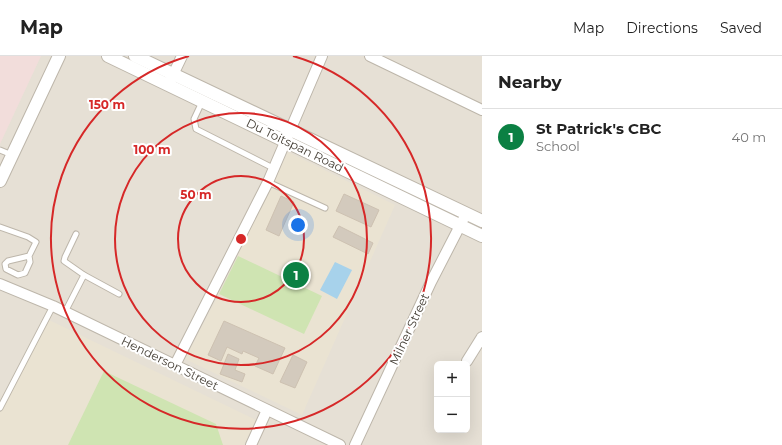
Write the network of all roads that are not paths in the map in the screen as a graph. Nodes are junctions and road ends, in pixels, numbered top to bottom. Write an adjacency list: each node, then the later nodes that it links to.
1 (60, 56): 12 (street)
2 (108, 56): 7 (street, Du Toitspan Road)
3 (134, 56): 7 (street, Du Toitspan Road)
4 (182, 56): 7 (street)
5 (322, 56): 10 (street)
6 (370, 56): 9 (street)
7 (170, 80): 8 (street, Du Toitspan Road); 10 (street, Du Toitspan Road)
8 (202, 101): 10 (street, Du Toitspan Road); 13 (lane)
9 (482, 110)
10 (288, 135): 13 (street); 17 (street, Du Toitspan Road); 18 (street, Du Toitspan Road)
11 (0, 150): 12 (lane)
12 (12, 156): 14 (street)
13 (273, 168): 15 (street)
14 (0, 181)
15 (268, 182): 16 (lane); 30 (street)
16 (325, 208)
17 (466, 214): 18 (street, Milner Street); 20 (street, Du Toitspan Road)
18 (461, 225): 20 (street, Du Toitspan Road); 35 (street, Milner Street)
19 (0, 228): 22 (lane)
20 (481, 229)
21 (76, 234): 23 (lane)
22 (29, 256): 22 (lane)
23 (84, 275): 25 (lane); 27 (lane)
24 (0, 284): 26 (street, Henderson Street)
25 (119, 294)
26 (53, 306): 27 (street, Henderson Street); 31 (lane)
27 (65, 312): 30 (street, Henderson Street)
28 (482, 337): 29 (street)
29 (467, 361)
30 (175, 366): 32 (street, Henderson Street)
31 (0, 408)
32 (267, 410): 33 (street); 34 (street, Henderson Street)
33 (251, 445)
34 (340, 445)
35 (355, 445)

